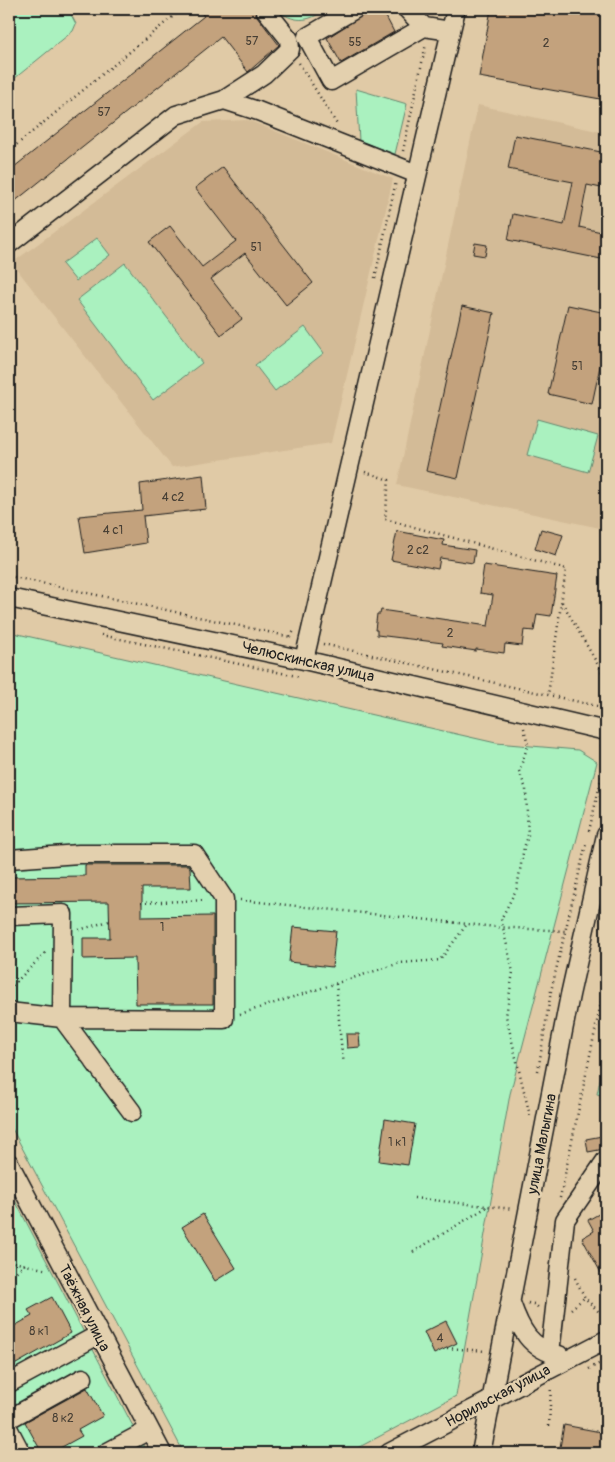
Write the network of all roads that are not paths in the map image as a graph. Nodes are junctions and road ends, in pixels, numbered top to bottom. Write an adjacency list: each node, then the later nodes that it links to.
1 (264, 9): 7 (street)
2 (355, 9): 5 (street)
3 (407, 9): 5 (street)
4 (456, 9): 6 (street)
5 (424, 27): 6 (street)
6 (451, 31): 8 (street)
7 (224, 100): 8 (street); 9 (street)
8 (417, 174): 11 (street)
9 (9, 244)
10 (9, 598): 11 (street, Челюскинская улица)
11 (304, 660): 12 (street, Челюскинская улица)
12 (606, 731)
13 (606, 835): 21 (street, улица Малыгина)
14 (9, 859): 17 (street)
15 (9, 916): 17 (street)
16 (9, 1012): 17 (street)
17 (62, 1018): 18 (street)
18 (132, 1112)
19 (606, 1160): 24 (street)
20 (9, 1162): 22 (street, Таёжная улица)
21 (510, 1302): 24 (street); 28 (street, улица Малыгина)
22 (98, 1335): 27 (street); 31 (street, Таёжная улица)
23 (606, 1340): 25 (street, Норильская улица)
24 (550, 1353): 25 (street)
25 (576, 1356): 28 (street, Норильская улица)
26 (84, 1378): 29 (street)
27 (9, 1383)
28 (490, 1400): 35 (street, Норильская улица); 36 (street, улица Малыгина)
29 (9, 1419)
30 (9, 1430): 32 (street)
31 (149, 1430): 33 (street); 34 (street, Таёжная улица)
32 (21, 1453)
33 (106, 1453)
34 (162, 1453)
35 (389, 1453)
36 (481, 1453)

